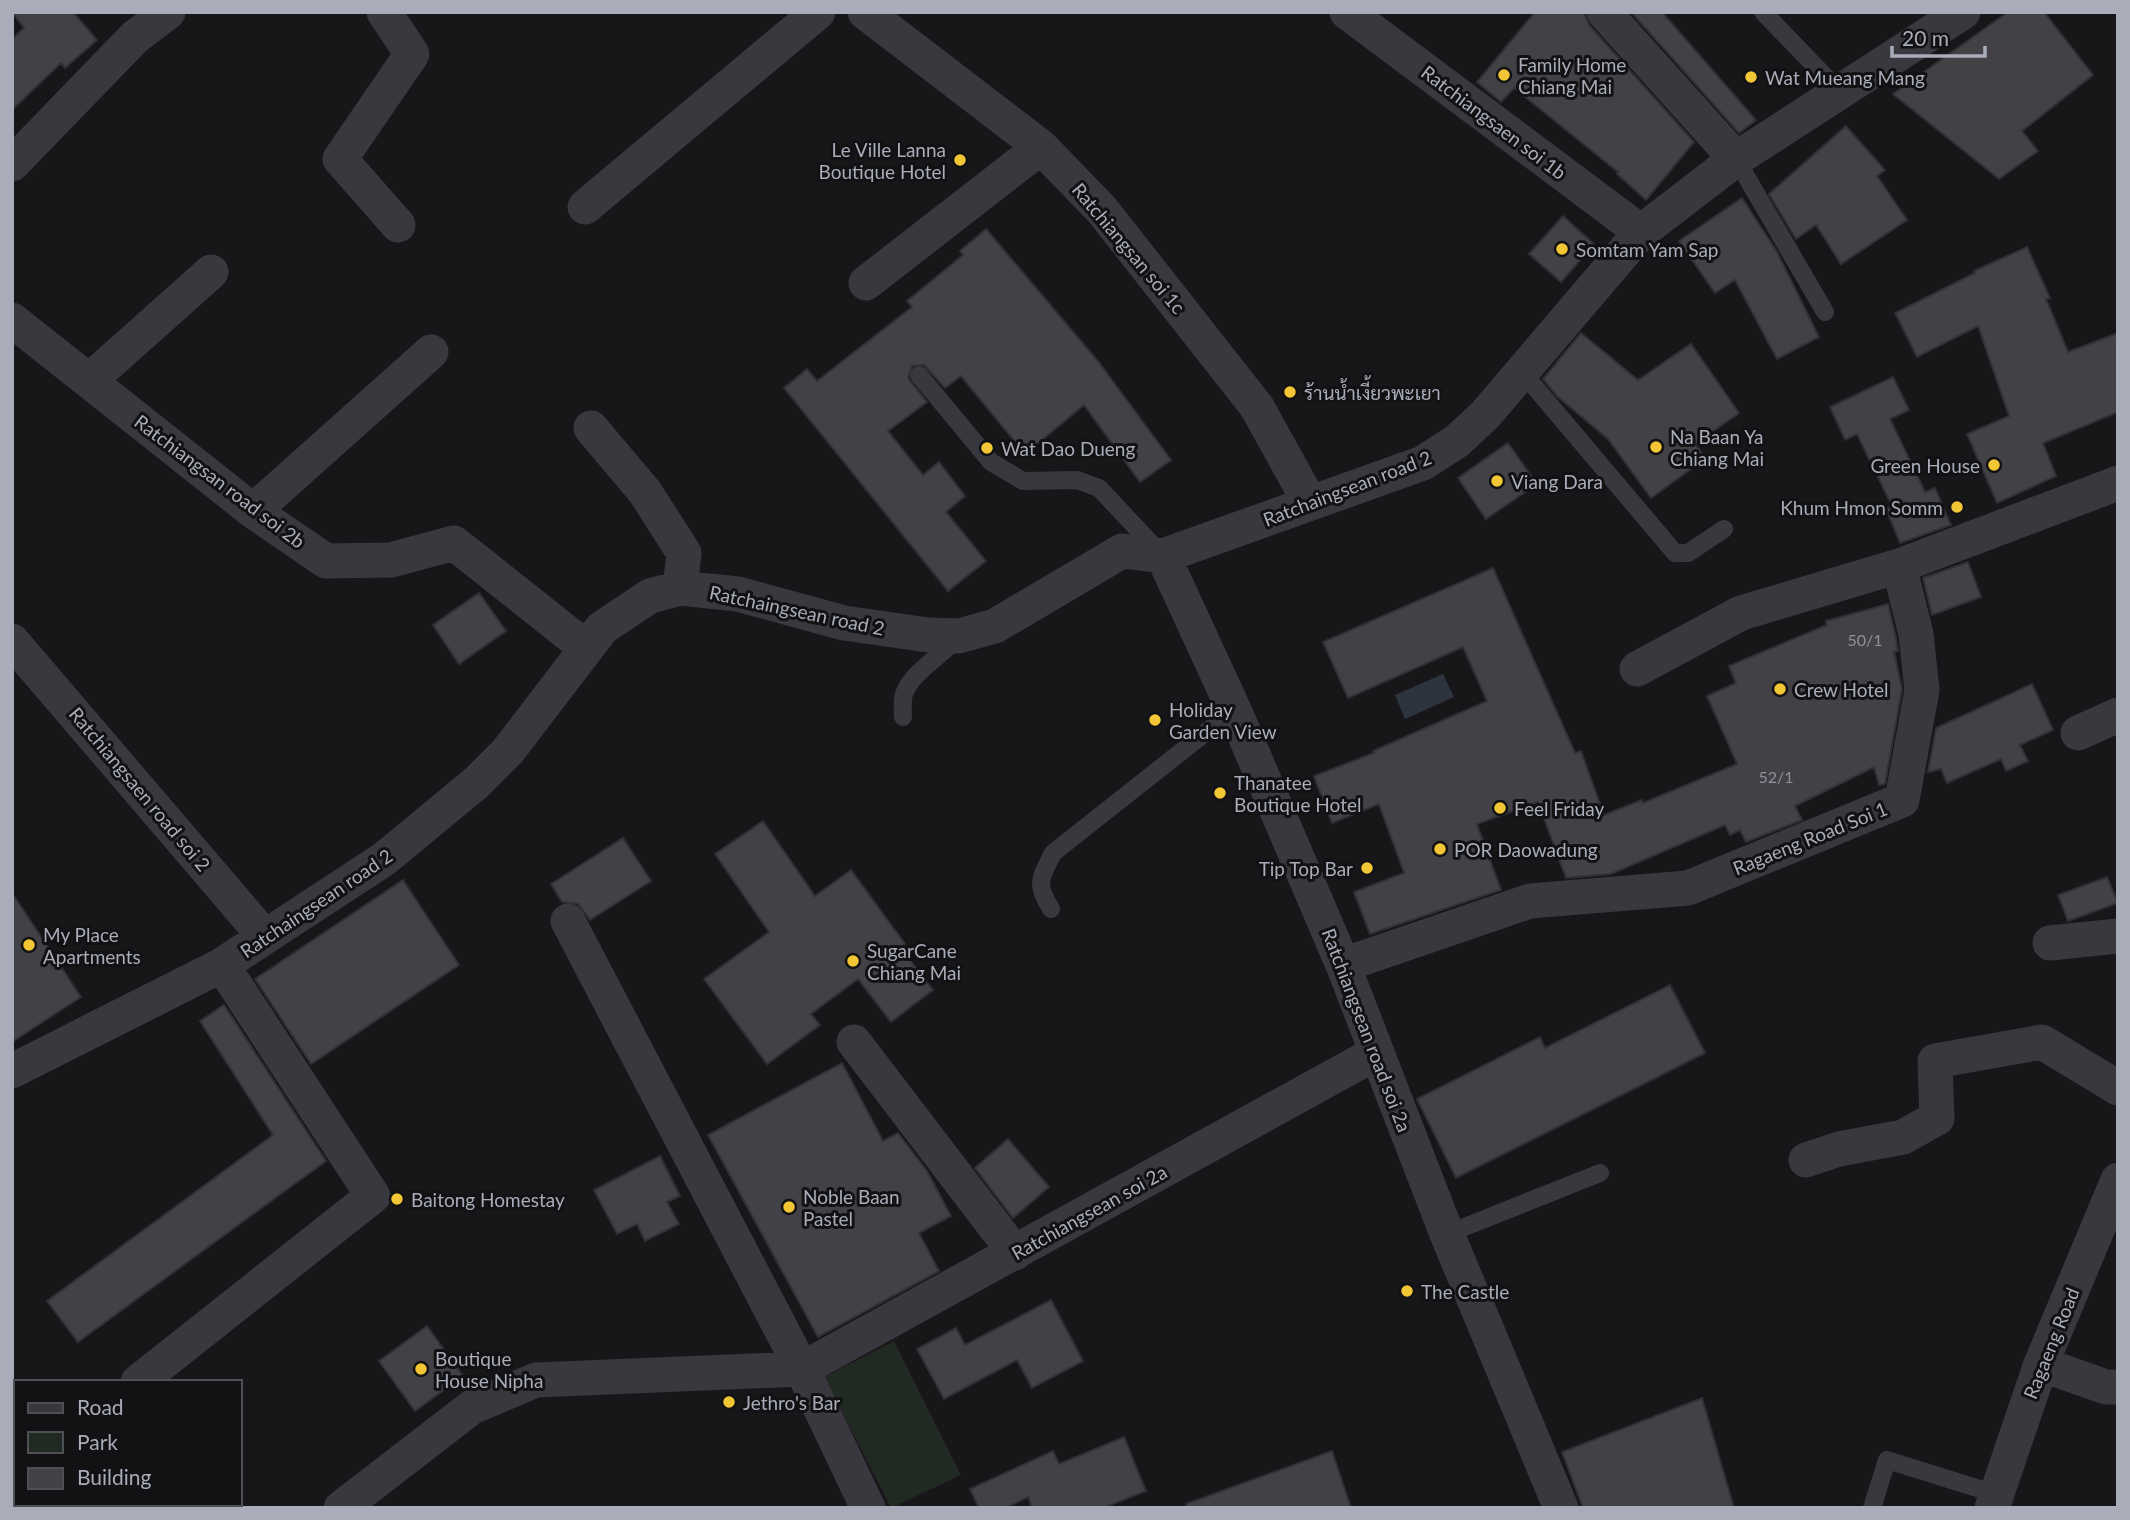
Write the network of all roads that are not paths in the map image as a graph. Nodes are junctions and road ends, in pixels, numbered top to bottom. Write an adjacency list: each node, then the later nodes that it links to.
1 (168, 12): 12 (street)
2 (384, 12): 14 (street)
3 (818, 12): 13 (street)
4 (865, 12): 10 (street, Ratchiangsan soi 1c)
5 (1347, 12): 15 (street, Ratchiangsaen soi 1b)
6 (1604, 12): 11 (street)
7 (1763, 12): 9 (lane)
8 (1963, 12): 9 (street, Ratchaingsean road 2)
9 (1839, 91): 11 (street, Ratchaingsean road 2)
10 (1041, 147): 17 (street); 26 (street, Ratchiangsan soi 1c)
11 (1736, 159): 15 (street, Ratchaingsean road 2); 18 (lane)
12 (12, 164)
13 (585, 207)
14 (398, 225)
15 (1641, 232): 21 (street, Ratchaingsean road 2)
16 (211, 272): 23 (street)
17 (866, 283)
18 (1825, 312)
19 (12, 320): 23 (street, Ratchiangsan road soi 2b)
20 (430, 352): 27 (street)
21 (1523, 373): 26 (street, Ratchaingsean road 2); 28 (lane)
22 (919, 375): 29 (lane)
23 (90, 380): 27 (street, Ratchiangsan road soi 2b)
24 (591, 428): 31 (street)
25 (2118, 483): 30 (street)
26 (1310, 503): 29 (street, Ratchaingsean road 2)
27 (253, 511): 34 (street, Ratchiangsan road soi 2b)
28 (1724, 529)
29 (1163, 556): 32 (street, Ratchaingsean road 2); 36 (street, Ratchiangsean road soi 2a)
30 (1899, 566): 35 (street); 46 (street, Ragaeng Road Soi 1)
31 (680, 588): 32 (street, Ratchaingsean road 2); 34 (street, Ratchaingsean road 2)
32 (959, 636): 38 (lane)
33 (12, 641): 43 (street, Ratchiangsaen road soi 2)
34 (585, 648): 43 (street, Ratchaingsean road 2)
35 (1637, 669)
36 (1234, 709): 40 (lane); 46 (street, Ratchiangsean road soi 2a)
37 (2118, 715): 39 (street)
38 (903, 717)
39 (2078, 733)
40 (1051, 909)
41 (568, 921): 57 (street)
42 (2118, 936): 44 (street)
43 (265, 937): 45 (street, Ratchaingsean road 2)
44 (2050, 943)
45 (222, 965): 49 (street, Ratchaingsean road 2); 58 (street)
46 (1343, 965): 48 (street, Ratchiangsean road soi 2a)
47 (855, 1042): 55 (street)
48 (1376, 1054): 54 (street, Ratchiangsean road soi 2a); 55 (street, Ratchiangsean soi 2a)
49 (12, 1071)
50 (2118, 1088): 51 (street)
51 (1806, 1160)
52 (1600, 1174): 54 (lane)
53 (2118, 1181): 56 (street, Ragaeng Road)
54 (1447, 1234): 63 (street, Ratchiangsean road soi 2a)
55 (1015, 1253): 57 (street, Ratchiangsean soi 2a)
56 (2041, 1364): 59 (street); 60 (street, Ragaeng Road)
57 (802, 1369): 61 (street, Ratchiangsean soi 2a); 62 (street)
58 (141, 1380)
59 (2118, 1387)
60 (1994, 1501): 64 (lane)
61 (341, 1508)
62 (868, 1508)
63 (1560, 1508)
64 (1872, 1508)

